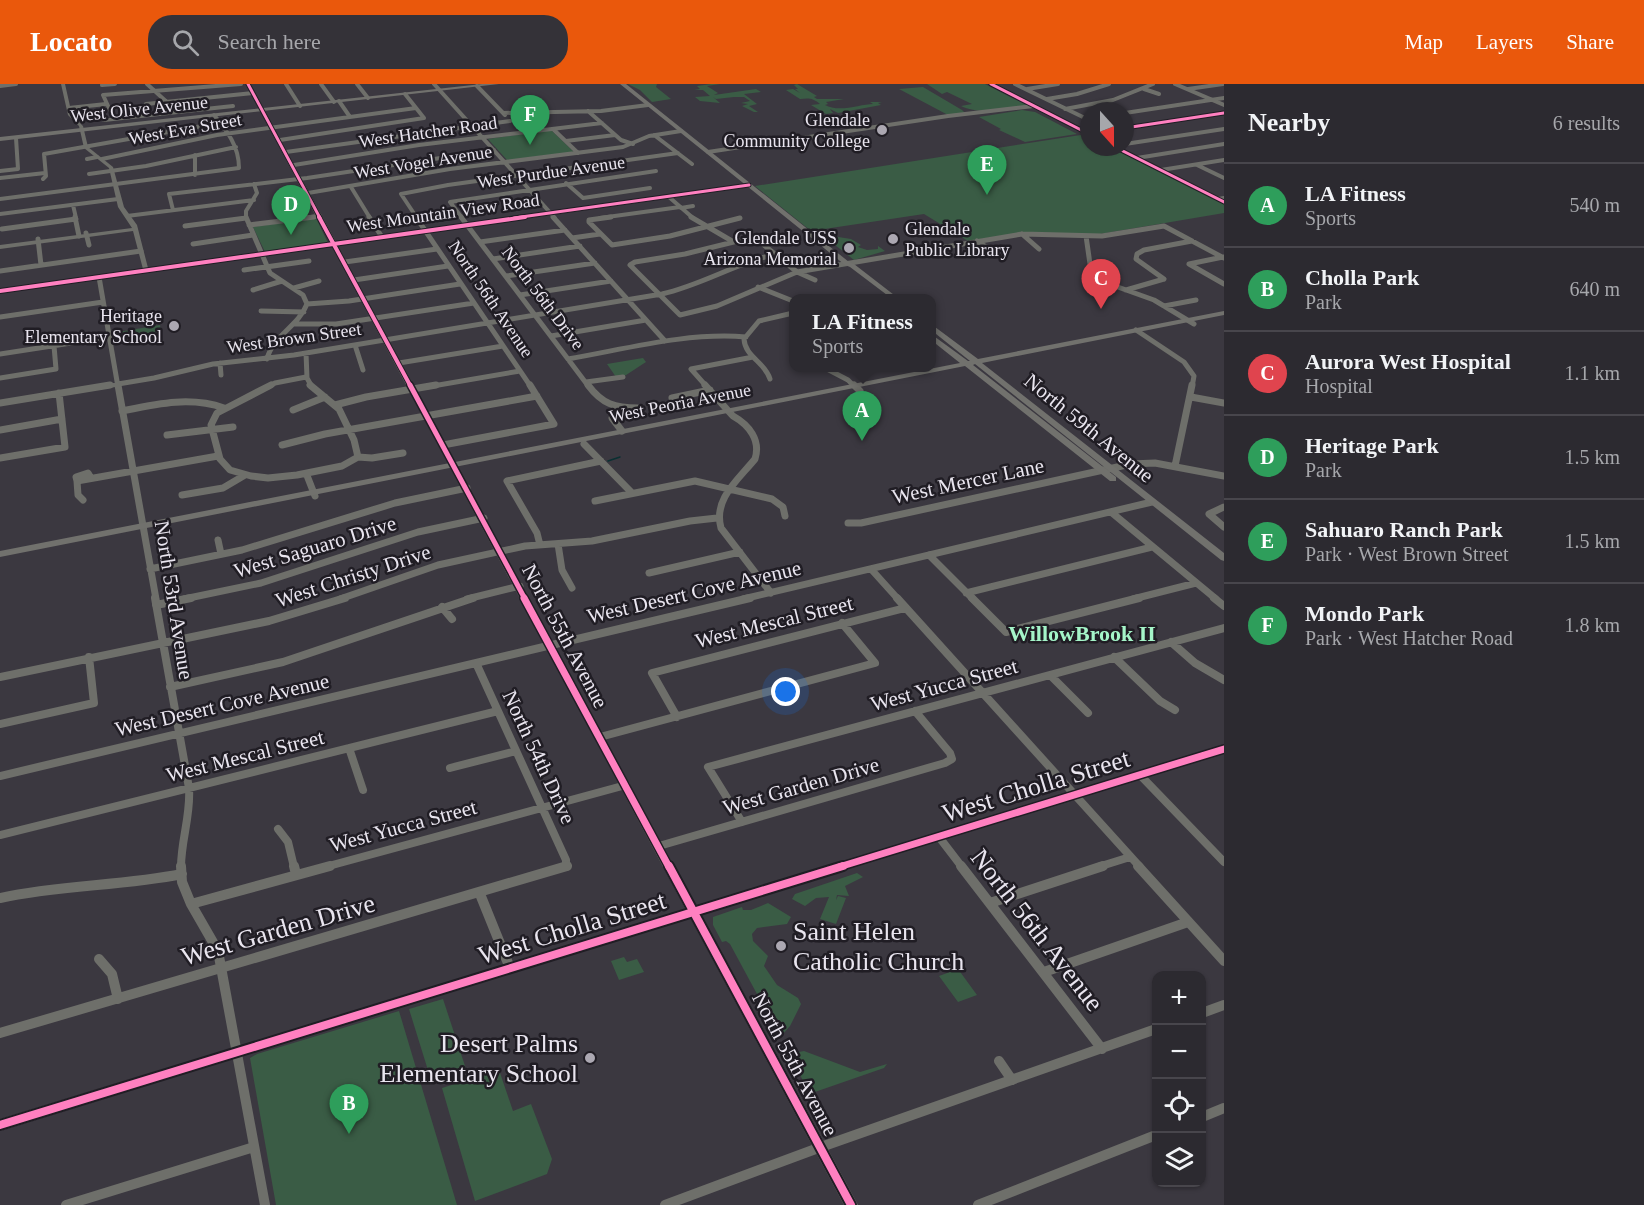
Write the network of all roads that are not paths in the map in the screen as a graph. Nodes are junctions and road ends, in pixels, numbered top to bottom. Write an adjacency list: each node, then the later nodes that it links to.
1 (16, 84): 21 (street)
2 (63, 84): 46 (street)
3 (115, 84): 20 (street)
4 (147, 84): 28 (street)
5 (241, 84): 28 (street)
6 (248, 84): 30 (street, North 55th Avenue)
7 (286, 84): 45 (street)
8 (321, 84): 38 (street)
9 (357, 84): 33 (street)
10 (434, 84): 29 (street)
11 (496, 84): 22 (main road, West Olive Avenue)
12 (618, 84): 23 (main road)
13 (991, 84): 44 (street)
14 (1015, 84): 25 (street)
15 (1058, 84): 25 (street)
16 (1109, 84): 35 (street)
17 (1153, 84): 26 (street)
18 (1175, 84): 27 (street)
19 (1223, 84): 27 (street)
20 (102, 85)
21 (0, 86)
22 (477, 86): 29 (main road, West Olive Avenue); 54 (street)
23 (624, 87): 41 (main road); 41 (main road)
24 (399, 88): 31 (street)
25 (1025, 89): 35 (street)
26 (1144, 89): 32 (street); 48 (street)
27 (1187, 89): 36 (street)
28 (153, 90): 37 (street); 39 (street)
29 (440, 90): 31 (main road, West Olive Avenue); 65 (street)
30 (254, 93): 37 (street); 49 (street, North 55th Avenue)
31 (404, 94): 33 (main road, West Olive Avenue); 47 (street)
32 (1159, 94)
33 (368, 98): 38 (main road, West Olive Avenue)
34 (1224, 98): 36 (street)
35 (1045, 99): 48 (street)
36 (1212, 100): 42 (street); 53 (street)
37 (168, 102): 40 (street); 52 (street)
38 (337, 102): 45 (main road, West Olive Avenue); 59 (street)
39 (106, 104): 46 (street); 60 (street)
40 (146, 104)
41 (647, 104): 51 (street); 73 (main road)
42 (1224, 105)
43 (234, 106): 52 (street)
44 (1034, 106): 70 (street); 94 (street)
45 (303, 107): 49 (main road, West Olive Avenue)
46 (69, 108): 72 (street)
47 (416, 108): 59 (street, West Eva Street); 83 (street)
48 (1065, 109): 58 (street)
49 (263, 110): 56 (main road, West Olive Avenue); 68 (street, North 55th Avenue)
50 (549, 111): 51 (street); 54 (street); 57 (street)
51 (588, 111): 64 (street)
52 (177, 112): 60 (street); 61 (street)
53 (1134, 112)
54 (503, 113): 65 (street)
55 (1224, 113): 67 (street)
56 (214, 115): 61 (main road, West Olive Avenue); 63 (street)
57 (552, 116)
58 (1080, 116)
59 (350, 117): 68 (street, West Eva Street)
60 (114, 119): 62 (street)
61 (181, 119): 72 (main road, West Olive Avenue)
62 (104, 120)
63 (219, 123): 74 (street); 76 (street)
64 (602, 123): 69 (street, West Hatcher Road); 77 (street)
65 (472, 126): 79 (street); 81 (street)
66 (162, 127): 74 (street)
67 (1134, 127)
68 (274, 128): 76 (street, West Eva Street); 83 (street, North 55th Avenue)
69 (553, 129): 79 (street, West Hatcher Road); 85 (street)
70 (1080, 129)
71 (1224, 129): 86 (street)
72 (82, 130): 80 (main road, West Olive Avenue); 90 (street)
73 (681, 131): 78 (street, West Vogel Avenue); 94 (main road)
74 (170, 132): 84 (street)
75 (123, 133): 84 (street)
76 (229, 133): 89 (street); 99 (street, West Eva Street)
77 (615, 135): 85 (street); 87 (street)
78 (654, 135): 87 (street, West Vogel Avenue); 96 (street)
79 (483, 137): 91 (street, West Hatcher Road); 92 (street)
80 (16, 138): 82 (main road, West Olive Avenue); 111 (street)
81 (376, 138): 91 (street); 93 (street)
82 (0, 139)
83 (280, 140): 93 (street, North 55th Avenue)
84 (125, 141): 90 (street)
85 (566, 141): 95 (street)
86 (1134, 143)
87 (633, 144): 95 (street, West Vogel Avenue)
88 (1224, 144): 101 (street)
89 (236, 147): 97 (street); 115 (street)
90 (86, 148): 99 (street); 112 (street)
91 (390, 150): 104 (street); 107 (street, West Hatcher Road)
92 (494, 150): 104 (street); 105 (street)
93 (286, 152): 107 (street, North 55th Avenue)
94 (708, 152): 124 (main road)
95 (578, 153): 105 (street, West Vogel Avenue)
96 (678, 153): 100 (street); 106 (street)
97 (195, 155): 109 (street); 115 (street)
98 (1133, 156): 101 (street)
99 (100, 158): 102 (street, West Eva Street); 109 (street)
100 (643, 158): 114 (street, West Purdue Avenue); 116 (street)
101 (1137, 158): 110 (street)
102 (87, 159)
103 (1224, 160): 108 (street)
104 (404, 162): 120 (street)
105 (505, 162): 116 (street); 125 (street, West Vogel Avenue)
106 (692, 164)
107 (294, 165): 120 (street, North 55th Avenue)
108 (1196, 165): 110 (street); 118 (street)
109 (112, 170): 113 (street); 123 (street)
110 (1161, 170): 133 (street)
111 (0, 171)
112 (45, 172): 117 (street); 119 (street)
113 (89, 174)
114 (636, 174): 121 (street, West Purdue Avenue); 127 (street)
115 (195, 175): 123 (street)
116 (517, 176): 126 (street); 160 (street, North 56th Avenue)
117 (0, 178)
118 (1224, 178)
119 (43, 179)
120 (301, 179): 122 (street); 128 (street, North 55th Avenue)
121 (566, 183): 126 (street, West Purdue Avenue); 127 (street)
122 (254, 184): 134 (street); 143 (street)
123 (115, 185): 131 (street); 132 (street)
124 (749, 185): 130 (street, West Mountain View Road); 190 (main road)
125 (351, 187): 128 (street, West Vogel Avenue); 167 (street)
126 (530, 190): 129 (street, West Purdue Avenue); 144 (street)
127 (622, 192): 136 (street)
128 (308, 193): 148 (street, North 55th Avenue)
129 (489, 195): 135 (street, West Purdue Avenue); 137 (street)
130 (669, 197): 136 (street, West Mountain View Road); 142 (street)
131 (0, 199)
132 (118, 199): 138 (street); 147 (street)
133 (1222, 199)
134 (254, 200): 139 (street); 143 (street)
135 (450, 202): 154 (street, North 56th Drive)
136 (632, 202): 144 (street, West Mountain View Road)
137 (496, 203)
138 (73, 205): 145 (street); 151 (street)
139 (250, 205): 140 (street); 149 (street)
140 (259, 206)
141 (693, 206): 142 (street)
142 (681, 208): 146 (street); 156 (street)
143 (173, 210): 147 (street)
144 (551, 213): 154 (street, West Mountain View Road); 159 (street)
145 (0, 214)
146 (634, 214): 152 (street); 162 (street)
147 (127, 216): 157 (street)
148 (320, 216): 153 (street); 175 (street, North 55th Avenue)
149 (246, 218): 153 (street); 155 (street)
150 (740, 218): 156 (street)
151 (76, 219): 158 (street); 164 (street)
152 (642, 221)
153 (249, 225): 165 (street)
154 (467, 225): 160 (street, West Mountain View Road); 173 (street, North 56th Drive)
155 (185, 226)
156 (705, 226): 162 (street); 170 (street)
157 (135, 228): 161 (street); 182 (street)
158 (2, 229)
159 (565, 230): 168 (street); 173 (street)
160 (425, 231): 167 (street, West Mountain View Road); 180 (street, North 56th Avenue)
161 (86, 234): 164 (street); 176 (street)
162 (600, 234): 168 (street)
163 (1022, 234): 166 (street); 171 (street); 181 (street)
164 (79, 235): 169 (street)
165 (253, 235): 174 (street); 183 (street)
166 (1086, 236): 172 (street); 212 (street)
167 (382, 237): 175 (street, West Mountain View Road)
168 (572, 237): 178 (street)
169 (38, 241): 177 (street); 191 (street)
170 (732, 241): 184 (street); 217 (street)
171 (977, 241): 179 (street); 190 (street)
172 (1192, 241): 185 (street); 212 (street)
173 (480, 242): 186 (street, North 56th Drive)
174 (193, 243)
175 (336, 244): 183 (street, West Mountain View Road); 188 (street, North 55th Avenue)
176 (89, 245)
177 (0, 246)
178 (580, 246): 186 (street); 189 (street)
179 (988, 248)
180 (437, 249): 188 (street); 193 (street, North 56th Avenue)
181 (1039, 249)
182 (141, 251): 191 (street); 196 (street)
183 (262, 254): 192 (street); 196 (street, West Mountain View Road)
184 (776, 254): 197 (street); 201 (street, West Brown Street)
185 (1223, 257): 208 (street)
186 (493, 259): 198 (street, North 56th Drive)
187 (309, 261): 192 (street)
188 (345, 262): 202 (street, North 55th Avenue)
189 (595, 263): 198 (street); 206 (street)
190 (847, 264): 197 (street); 214 (main road); 215 (main road)
191 (41, 265): 195 (street)
192 (267, 266): 194 (street); 204 (street)
193 (448, 266): 202 (street); 207 (street, North 56th Avenue)
194 (244, 270)
195 (0, 271)
196 (147, 271): 200 (street, West Mountain View Road)
197 (797, 272): 203 (street); 210 (street)
198 (506, 276): 216 (street, North 56th Drive)
199 (698, 276): 201 (street)
200 (99, 278): 213 (street, West Mountain View Road); 222 (street, North 53rd Avenue)
201 (707, 279): 217 (street, West Brown Street)
202 (354, 280): 218 (street, North 55th Avenue)
203 (815, 280)
204 (282, 281): 209 (street); 211 (street)
205 (319, 281): 209 (street)
206 (610, 281): 216 (street); 219 (street)
207 (460, 284): 218 (street); 223 (street, North 56th Avenue)
208 (1224, 284)
209 (294, 288): 224 (street)
210 (758, 288): 217 (street); 220 (street)
211 (253, 290)
212 (1126, 290): 225 (street)
213 (0, 291)
214 (880, 294)
215 (890, 294)
216 (520, 295): 230 (street, North 56th Drive)
217 (658, 295): 219 (street, West Brown Street)
218 (364, 298): 224 (street); 233 (street, North 55th Avenue)
219 (628, 300): 230 (street, West Brown Street); 234 (street)
220 (789, 300)
221 (1196, 300): 225 (street)
222 (103, 302): 231 (street); 243 (street, North 53rd Avenue)
223 (474, 303): 233 (street); 236 (street, North 56th Avenue)
224 (307, 304): 227 (street)
225 (1164, 306): 235 (street)
226 (261, 311): 227 (street)
227 (304, 312): 237 (street)
228 (1224, 313): 235 (main road, West Peoria Avenue)
229 (789, 314): 244 (street)
230 (536, 315): 236 (street, West Brown Street); 242 (street, North 56th Drive)
231 (0, 317)
232 (1224, 317): 235 (main road, West Peoria Avenue)
233 (375, 318): 237 (street); 245 (street, North 55th Avenue)
234 (646, 320): 242 (street); 246 (street)
235 (1191, 322): 238 (main road, West Peoria Avenue)
236 (487, 323): 245 (street, West Brown Street); 249 (street, North 56th Avenue)
237 (293, 324): 241 (street)
238 (1139, 332): 257 (main road, West Peoria Avenue); 274 (street)
239 (270, 334): 241 (street)
240 (936, 334): 257 (main road, North 59th Avenue)
241 (280, 336): 253 (street)
242 (551, 336): 254 (street, North 56th Drive)
243 (110, 337): 248 (street); 267 (street, North 53rd Avenue)
244 (746, 337): 246 (street); 252 (street)
245 (386, 339): 247 (street, West Brown Street); 256 (street, North 55th Avenue)
246 (665, 342): 254 (street)
247 (355, 345): 250 (street, West Brown Street); 258 (street)
248 (54, 346): 251 (street); 264 (street)
249 (503, 346): 256 (street); 259 (street, North 56th Avenue)
250 (306, 353): 253 (street, West Brown Street); 262 (street)
251 (0, 354)
252 (753, 357): 265 (street); 270 (street)
253 (267, 359): 255 (street, West Brown Street)
254 (568, 359): 266 (street, North 56th Drive)
255 (220, 363): 261 (street); 267 (street, West Brown Street)
256 (399, 363): 268 (street, North 55th Avenue)
257 (975, 366): 269 (main road, West Peoria Avenue); 303 (main road, North 59th Avenue)
258 (363, 370)
259 (520, 371): 268 (street); 272 (street, North 56th Avenue)
260 (831, 372): 269 (street)
261 (221, 375)
262 (306, 377): 273 (street); 279 (street)
263 (623, 377): 266 (street)
264 (0, 378)
265 (770, 379)
266 (586, 382): 280 (street, North 56th Drive)
267 (118, 384): 271 (street, West Brown Street); 283 (street, North 53rd Avenue)
268 (413, 389): 278 (street); 285 (street, North 55th Avenue)
269 (858, 389): 284 (main road, West Peoria Avenue)
270 (710, 390): 275 (street); 284 (street)
271 (59, 393): 276 (street, West Brown Street); 286 (street)
272 (537, 396): 285 (street); 295 (street, North 56th Avenue)
273 (325, 397): 278 (street); 282 (street)
274 (1191, 397): 277 (street); 301 (street)
275 (672, 398)
276 (0, 403)
277 (1224, 404)
278 (335, 405): 290 (street)
279 (224, 408): 283 (street); 288 (street)
280 (616, 408): 281 (street); 291 (street)
281 (638, 408)
282 (293, 410)
283 (122, 411): 304 (street, North 53rd Avenue)
284 (731, 413): 291 (main road, West Peoria Avenue); 293 (main road, West Peoria Avenue); 309 (street)
285 (428, 416): 290 (street); 295 (street, North 55th Avenue)
286 (62, 419): 289 (street); 299 (street)
287 (233, 427): 288 (street)
288 (211, 429): 292 (street); 297 (street)
289 (0, 430)
290 (348, 430): 294 (street); 298 (street)
291 (622, 432): 302 (main road, West Peoria Avenue)
292 (167, 435)
293 (584, 444): 300 (street); 302 (main road, West Peoria Avenue)
294 (282, 445)
295 (443, 445): 302 (street, North 55th Avenue)
296 (403, 453): 298 (street)
297 (218, 456): 304 (street); 306 (street)
298 (358, 457): 305 (street)
299 (0, 458)
300 (601, 461): 310 (street); 328 (street)
301 (1175, 465): 303 (street, West Mercer Lane); 307 (street, West Mercer Lane)
302 (456, 466): 308 (street, North 55th Avenue); 311 (main road, West Peoria Avenue)
303 (1102, 468): 315 (main road, North 59th Avenue); 321 (street, West Mercer Lane)
304 (133, 471): 313 (street); 323 (street, North 53rd Avenue)
305 (306, 473): 306 (street); 311 (street)
306 (245, 475): 312 (street)
307 (1224, 475)
308 (467, 488): 319 (street, North 55th Avenue); 325 (street)
309 (732, 488): 310 (street); 318 (street); 320 (street)
310 (632, 492): 314 (street)
311 (314, 494): 323 (main road, West Peoria Avenue)
312 (182, 495)
313 (83, 501)
314 (595, 501)
315 (1148, 503): 317 (street, West Desert Cove Avenue); 335 (main road, North 59th Avenue); 336 (main road, North 59th Avenue)
316 (1224, 507): 324 (street)
317 (1111, 512): 329 (street); 334 (street, West Desert Cove Avenue)
318 (785, 516)
319 (484, 518): 330 (street, North 55th Avenue); 345 (street, West Saguaro Drive)
320 (717, 518): 327 (street, West Christy Drive); 331 (street)
321 (848, 523)
322 (290, 525): 325 (street)
323 (143, 527): 333 (main road, West Peoria Avenue); 337 (street, North 53rd Avenue)
324 (1224, 527)
325 (296, 534): 332 (street)
326 (218, 540): 332 (street)
327 (558, 544): 328 (street, West Christy Drive); 342 (street)
328 (540, 545): 330 (street, West Christy Drive)
329 (1152, 546): 340 (street); 344 (street)
330 (501, 551): 341 (street, North 55th Avenue); 353 (street, West Christy Drive)
331 (740, 552): 339 (street); 343 (street)
332 (221, 554): 337 (street)
333 (0, 555)
334 (929, 555): 338 (street, West Desert Cove Avenue); 344 (street)
335 (1224, 558)
336 (1224, 567)
337 (150, 569): 345 (street, North 53rd Avenue)
338 (872, 569): 343 (street, West Desert Cove Avenue); 348 (street)
339 (649, 573)
340 (1196, 583): 344 (street); 346 (street)
341 (520, 586): 347 (street); 354 (street, North 55th Avenue)
342 (572, 588)
343 (771, 593): 354 (street, West Desert Cove Avenue)
344 (966, 593)
345 (156, 605): 353 (street, North 53rd Avenue)
346 (1224, 606)
347 (441, 607): 349 (street); 361 (street)
348 (905, 608): 350 (street, West Mescal Street); 362 (street)
349 (452, 619)
350 (842, 623): 367 (street, West Mescal Street); 367 (street)
351 (1224, 628): 352 (street, West Yucca Street)
352 (1172, 642): 356 (street, West Yucca Street); 360 (street)
353 (162, 645): 355 (street, West Christy Drive); 361 (street, North 53rd Avenue)
354 (551, 645): 357 (street, West Desert Cove Avenue); 370 (street, North 55th Avenue)
355 (89, 657): 359 (street, West Christy Drive); 368 (street)
356 (1114, 657): 358 (street, West Yucca Street); 363 (street)
357 (476, 663): 364 (street, North 54th Drive); 369 (street, West Desert Cove Avenue)
358 (1051, 675): 362 (street, West Yucca Street); 366 (street)
359 (0, 677)
360 (1224, 680)
361 (170, 687): 369 (street, North 53rd Avenue)
362 (982, 692): 365 (street, West Yucca Street); 380 (street)
363 (1175, 710)
364 (498, 711): 371 (street, West Mescal Street); 373 (street, North 54th Drive)
365 (915, 711): 382 (street, West Yucca Street); 382 (street, West Garden Drive)
366 (1088, 713)
367 (677, 717): 370 (street)
368 (0, 724)
369 (178, 734): 376 (street, West Desert Cove Avenue); 378 (street, North 53rd Avenue)
370 (600, 737): 377 (street, North 55th Avenue)
371 (350, 748): 378 (street, West Mescal Street); 379 (street)
372 (1224, 749): 375 (street, West Cholla Street)
373 (516, 752): 374 (street); 381 (street, North 54th Drive)
374 (450, 768)
375 (1140, 775): 380 (street, West Cholla Street); 388 (street)
376 (0, 776)
377 (626, 784): 381 (street, West Yucca Street); 386 (street, North 55th Avenue)
378 (189, 788): 384 (street, West Mescal Street); 390 (street, North 53rd Avenue)
379 (363, 790)
380 (1075, 795): 385 (street, West Cholla Street); 387 (street)
381 (542, 807): 389 (street, North 54th Drive); 391 (street, West Yucca Street)
382 (742, 822): 386 (street, West Garden Drive)
383 (278, 829): 391 (street)
384 (0, 835)
385 (939, 837): 394 (street, North 56th Avenue); 396 (street, West Cholla Street)
386 (659, 846): 396 (street, North 55th Avenue)
387 (1130, 857): 394 (street); 397 (street)
388 (1224, 862)
389 (567, 867): 392 (street, West Garden Drive)
390 (182, 874): 393 (street); 395 (street, North 53rd Avenue)
391 (296, 874): 395 (street, West Yucca Street)
392 (480, 894): 400 (street, West Garden Drive); 401 (street)
393 (0, 898)
394 (990, 903): 402 (street, North 56th Avenue)
395 (191, 904): 400 (street, North 53rd Avenue)
396 (693, 911): 401 (street, West Cholla Street); 417 (street, North 55th Avenue)
397 (1188, 922): 399 (street); 402 (street)
398 (99, 959): 403 (street)
399 (1224, 962)
400 (222, 968): 403 (street, West Garden Drive); 409 (street, North 53rd Avenue)
401 (510, 968): 409 (street, West Cholla Street)
402 (1044, 972): 408 (street, North 56th Avenue)
403 (118, 999): 407 (street, West Garden Drive)
404 (1224, 1005): 405 (street)
405 (1206, 1012)
406 (1152, 1030): 408 (street)
407 (0, 1033)
408 (1102, 1049): 411 (street)
409 (237, 1052): 414 (street, West Cholla Street); 416 (street, North 53rd Avenue)
410 (999, 1061): 411 (street)
411 (1012, 1080): 417 (street)
412 (1224, 1108): 413 (street)
413 (1206, 1115)
414 (0, 1125)
415 (1152, 1137): 422 (street)
416 (254, 1147): 418 (street); 419 (street, North 53rd Avenue)
417 (821, 1147): 420 (street); 421 (street, North 55th Avenue)
418 (66, 1205)
419 (265, 1205)
420 (665, 1205)
421 (851, 1205)
422 (978, 1205)

